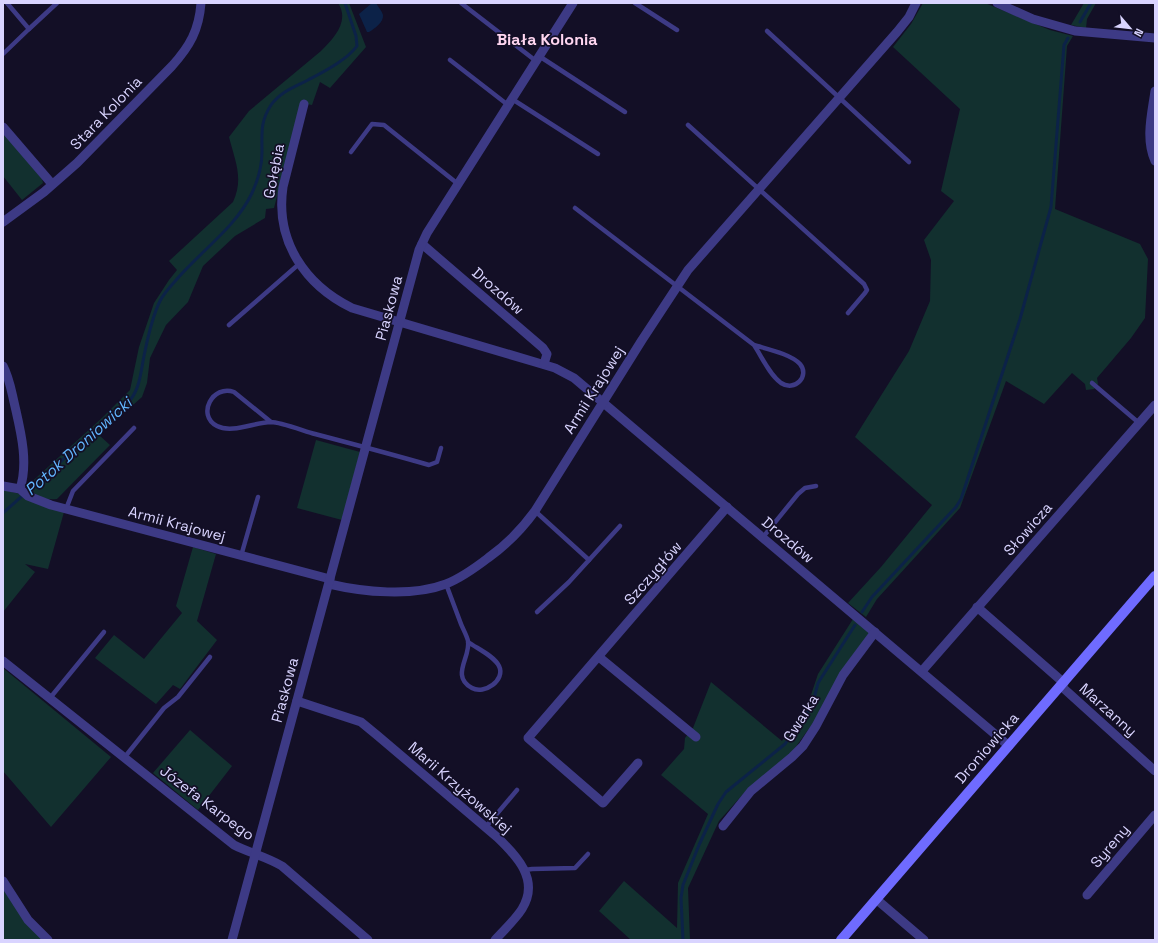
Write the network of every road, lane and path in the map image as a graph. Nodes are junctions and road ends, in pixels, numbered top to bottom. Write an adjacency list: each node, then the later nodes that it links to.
1 (7, 3): 9 (lane)
2 (57, 3): 9 (lane)
3 (201, 3): 27 (street, Stara Kolonia)
4 (460, 3): 14 (lane)
5 (573, 3): 14 (street, Piaskowa)
6 (635, 3): 10 (lane)
7 (916, 3): 17 (street, Armii Krajowej)
8 (997, 3): 12 (street)
9 (29, 29): 13 (lane)
10 (677, 30)
11 (767, 31): 17 (lane)
12 (1155, 38)
13 (3, 54)
14 (538, 59): 18 (street, Piaskowa); 20 (lane)
15 (450, 60): 18 (lane)
16 (1155, 91): 25 (street)
17 (839, 98): 26 (lane); 29 (street, Armii Krajowej)
18 (510, 102): 24 (lane); 28 (street, Piaskowa)
19 (304, 104): 33 (street, Gołębia)
20 (625, 112)
21 (688, 125): 29 (lane)
22 (3, 127): 27 (street)
23 (351, 152): 28 (lane)
24 (598, 154)
25 (1155, 161)
26 (909, 162)
27 (52, 184): 31 (street, Stara Kolonia)
28 (458, 184): 32 (street, Piaskowa)
29 (758, 189): 34 (street, Armii Krajowej); 35 (lane)
30 (575, 208): 34 (lane)
31 (3, 222)
32 (422, 244): 36 (street, Piaskowa); 39 (street, Drozdów)
33 (299, 264): 36 (street, Gołębia); 37 (lane)
34 (677, 285): 38 (lane); 42 (street, Armii Krajowej)
35 (848, 313)
36 (399, 323): 39 (street, Drozdów); 47 (street, Piaskowa)
37 (229, 325)
38 (754, 345): 38 (lane)
39 (544, 364): 42 (street, Drozdów)
40 (3, 366): 51 (street)
41 (1092, 382): 45 (lane)
42 (602, 402): 53 (street, Drozdów); 55 (street, Armii Krajowej)
43 (1155, 405): 45 (street, Słowicza)
44 (271, 422): 44 (lane); 47 (lane)
45 (1139, 423): 63 (street, Słowicza)
46 (134, 428): 54 (lane)
47 (366, 448): 48 (lane); 61 (street, Piaskowa)
48 (441, 448)
49 (3, 486): 51 (street, Armii Krajowej)
50 (816, 486): 57 (lane)
51 (24, 492): 54 (street, Armii Krajowej)
52 (258, 497): 58 (lane)
53 (727, 507): 57 (street, Drozdów); 69 (street, Szczygłów)
54 (66, 509): 58 (street, Armii Krajowej)
55 (535, 511): 59 (lane); 62 (street, Armii Krajowej)
56 (620, 526): 59 (lane)
57 (763, 537): 66 (street, Drozdów)
58 (241, 556): 61 (street, Armii Krajowej)
59 (589, 560): 64 (lane)
60 (1155, 576): 72 (street, Droniowicka)
61 (329, 582): 62 (street, Armii Krajowej); 74 (street, Piaskowa)
62 (446, 584): 67 (lane)
63 (977, 607): 71 (street, Słowicza); 72 (street, Marzanny)
64 (537, 612)
65 (104, 632): 73 (lane)
66 (875, 632): 71 (street, Drozdów); 82 (street, Gwarka)
67 (468, 642): 67 (lane)
68 (210, 657): 77 (lane)
69 (599, 657): 75 (street); 78 (street, Szczygłów)
70 (3, 661): 73 (street, Józefa Karpego)
71 (922, 671): 76 (street, Drozdów)
72 (1062, 684): 76 (street, Droniowicka); 79 (street, Marzanny)
73 (50, 698): 77 (street, Józefa Karpego)
74 (297, 701): 83 (street, Marii Krzyżowskiej); 84 (street, Piaskowa)
75 (696, 737)
76 (1009, 746): 89 (street, Droniowicka)
77 (124, 758): 84 (street, Józefa Karpego)
78 (638, 762)
79 (1155, 771)
80 (517, 790): 83 (lane)
81 (1155, 815): 88 (street, Syreny)
82 (723, 826)
83 (485, 828): 86 (street, Marii Krzyżowskiej)
84 (255, 854): 91 (street, Piaskowa); 92 (street, Józefa Karpego)
85 (588, 854): 86 (lane)
86 (525, 870): 93 (street, Marii Krzyżowskiej)
87 (3, 881): 90 (street)
88 (1087, 895)
89 (876, 899): 94 (street, Droniowicka); 95 (street)
90 (48, 940)
91 (232, 940)
92 (368, 940)
93 (495, 940)
94 (841, 940)
95 (923, 940)

